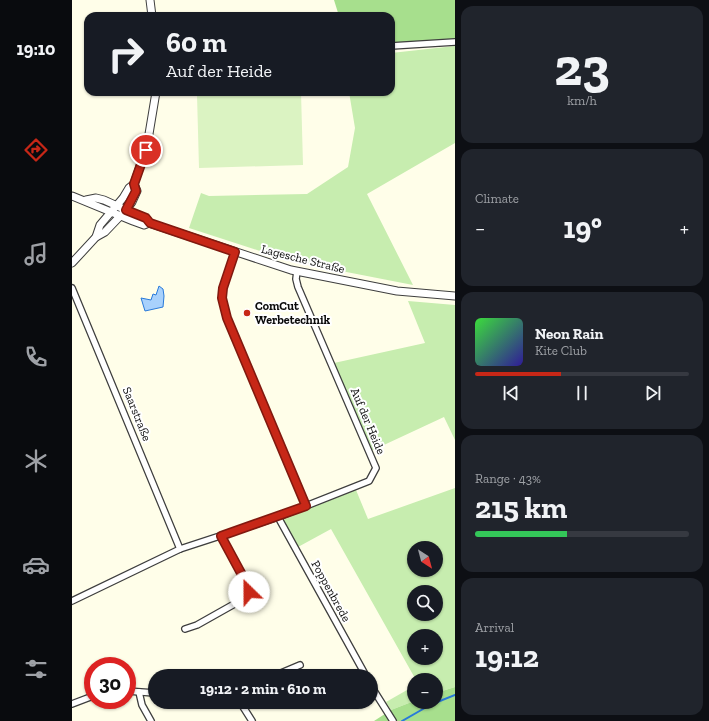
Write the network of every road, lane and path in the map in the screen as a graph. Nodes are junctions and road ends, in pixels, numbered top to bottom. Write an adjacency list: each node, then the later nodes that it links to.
1 (150, 0): 2 (street)
2 (152, 12)
3 (455, 42): 4 (street)
4 (395, 46)
5 (155, 96): 6 (street)
6 (134, 184): 9 (street); 10 (street)
7 (72, 196): 8 (street, Lagesche Straße)
8 (86, 200): 9 (street, Lagesche Straße); 11 (street, Lagesche Straße)
9 (117, 206): 10 (street, Lagesche Straße); 11 (street)
10 (126, 210): 12 (street); 13 (street, Lagesche Straße)
11 (111, 213): 12 (street, Lagesche Straße); 14 (street)
12 (120, 216): 13 (street, Lagesche Straße); 14 (street)
13 (150, 223): 15 (street, Lagesche Straße)
14 (96, 237): 16 (street)
15 (235, 252): 17 (street, Lagesche Straße); 20 (street)
16 (72, 263)
17 (297, 271): 19 (street, Lagesche Straße); 20 (street, Auf der Heide)
18 (72, 288): 23 (street, Saarstraße)
19 (455, 296)
20 (306, 506): 21 (street, Auf der Heide)
21 (278, 517): 22 (street, Auf der Heide); 28 (street, Poppenbrede)
22 (221, 536): 23 (street, Auf der Heide); 25 (street)
23 (180, 549): 24 (street, Auf der Heide)
24 (72, 601)
25 (185, 629)
26 (300, 666): 27 (street)
27 (292, 669)
28 (362, 669)
29 (136, 692): 30 (street)
30 (139, 692): 31 (street); 36 (street)
31 (148, 693)
32 (84, 699): 34 (street)
33 (378, 699): 38 (street)
34 (72, 703)
35 (244, 709): 37 (street)
36 (151, 721)
37 (252, 721)
38 (393, 721)

